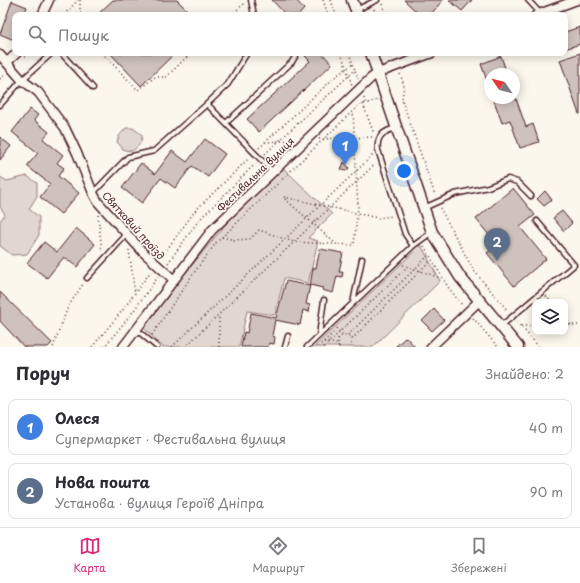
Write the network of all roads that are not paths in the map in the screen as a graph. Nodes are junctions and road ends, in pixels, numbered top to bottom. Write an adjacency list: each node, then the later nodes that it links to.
1 (50, 0): 7 (street)
2 (251, 0): 8 (lane)
3 (352, 0): 9 (street)
4 (377, 0): 10 (lane)
5 (528, 0): 11 (lane)
6 (577, 0): 12 (street)
7 (44, 12)
8 (253, 12)
9 (357, 12)
10 (359, 12)
11 (537, 12)
12 (544, 12)
13 (0, 55): 21 (street, Святковий проїзд)
14 (14, 56): 21 (street)
15 (49, 56): 23 (lane)
16 (64, 56): 24 (lane)
17 (245, 56): 25 (lane)
18 (295, 56): 27 (lane)
19 (372, 56): 22 (street)
20 (424, 56): 22 (street, Фестивальна вулиця)
21 (7, 62): 23 (street, Святковий проїзд)
22 (378, 73): 28 (street); 29 (street, Фестивальна вулиця)
23 (22, 80): 26 (lane); 30 (street, Святковий проїзд)
24 (93, 88)
25 (208, 104): 27 (lane); 30 (lane)
26 (0, 105)
27 (226, 123): 29 (lane)
28 (396, 128): 32 (street); 36 (lane)
29 (272, 171): 39 (street, Фестивальна вулиця)
30 (93, 193): 35 (street, Святковий проїзд)
31 (531, 196): 32 (lane)
32 (424, 209): 34 (street)
33 (537, 221): 43 (lane)
34 (432, 232): 36 (lane); 41 (street)
35 (127, 234): 38 (lane); 39 (street, Святковий проїзд)
36 (413, 246): 42 (lane)
37 (362, 259): 42 (lane)
38 (87, 278)
39 (174, 280): 44 (street, Фестивальна вулиця)
40 (324, 300): 46 (lane)
41 (479, 301): 43 (street); 51 (street)
42 (353, 303): 46 (lane)
43 (500, 326): 52 (street)
44 (137, 330): 47 (street, Фестивальна вулиця); 48 (lane)
45 (288, 336): 49 (lane)
46 (319, 336): 50 (lane)
47 (123, 347)
48 (157, 347)
49 (285, 347)
50 (307, 347)
51 (431, 347)
52 (518, 347)

